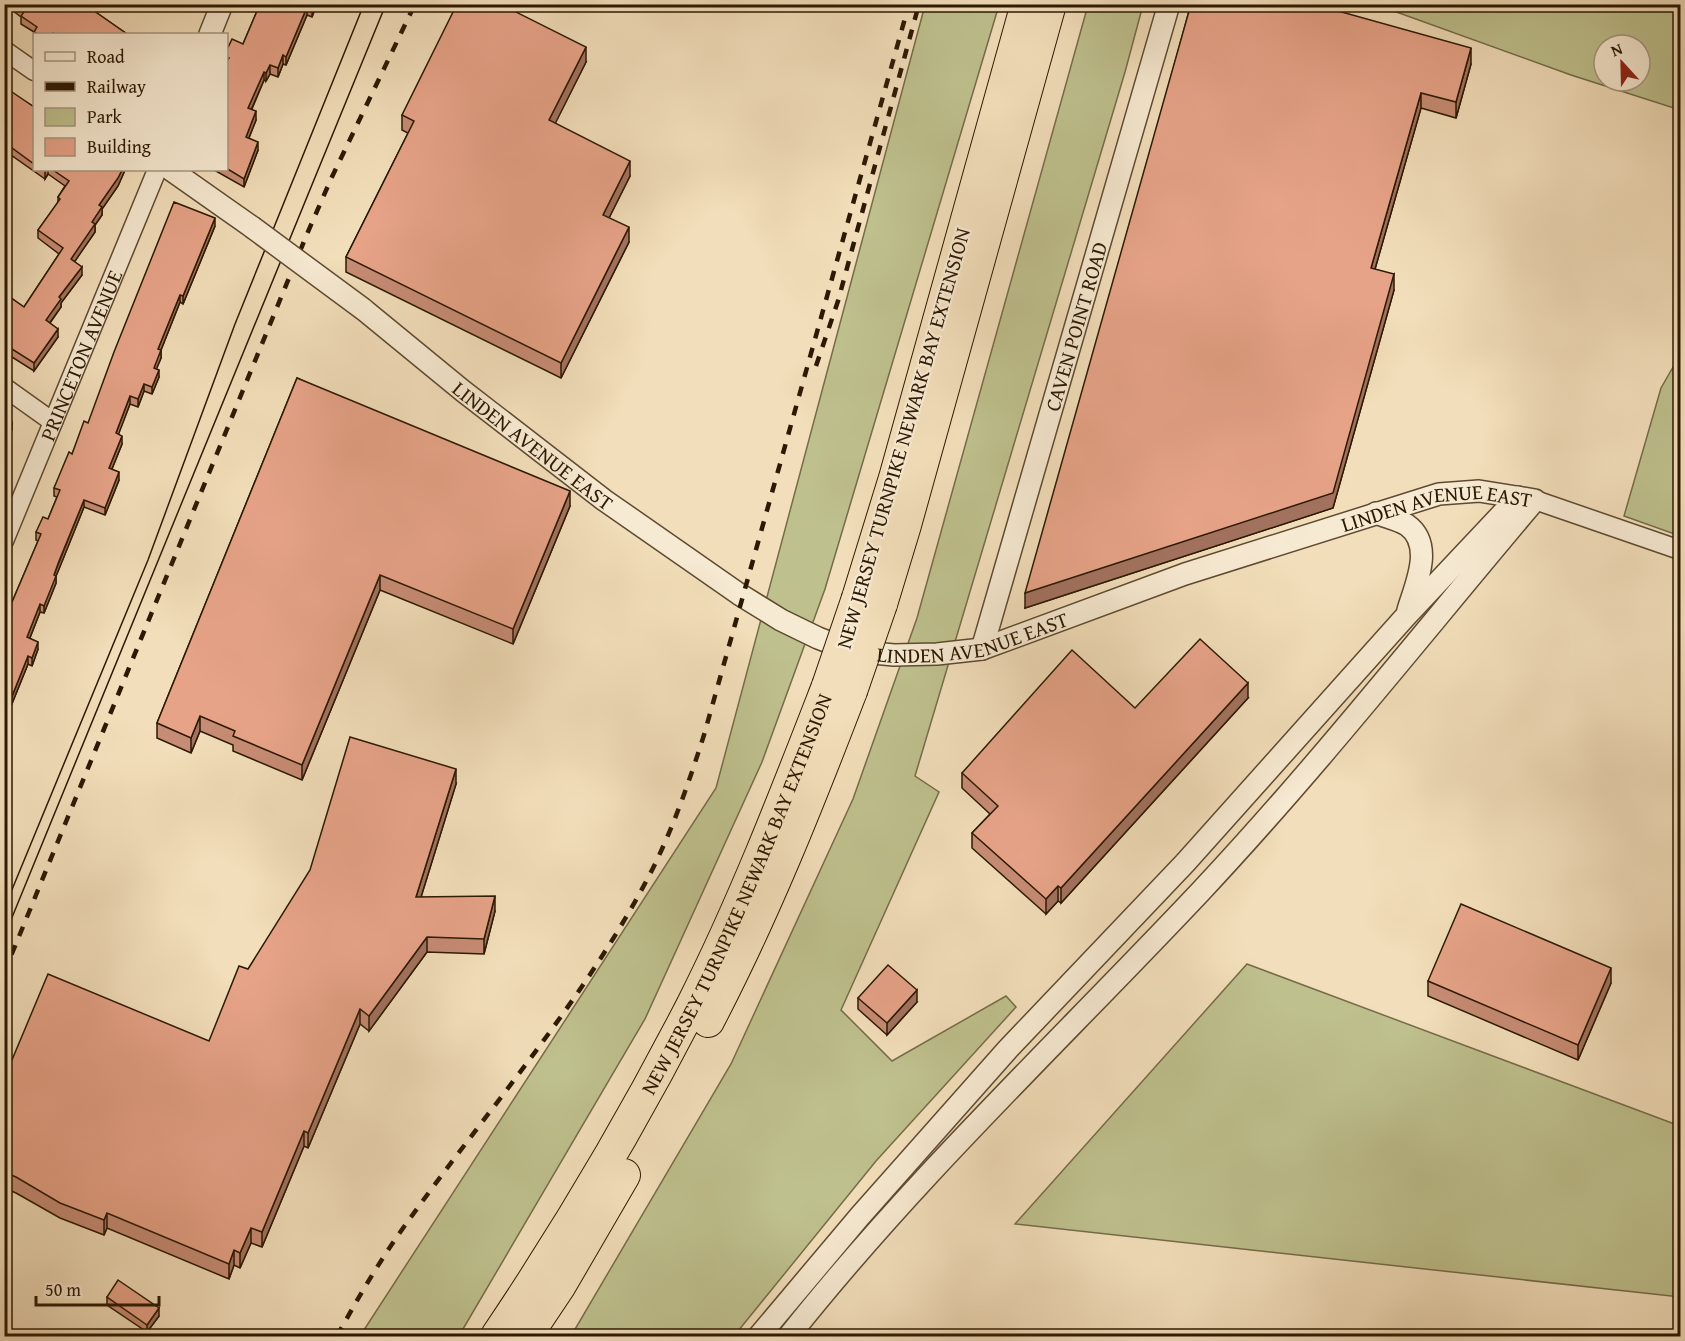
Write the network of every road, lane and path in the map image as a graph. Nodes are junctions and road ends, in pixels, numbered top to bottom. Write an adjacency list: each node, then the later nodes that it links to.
1 (222, 4): 5 (street)
2 (1027, 4): 16 (highway, NEW JERSEY TURNPIKE NEWARK BAY EXTENSION)
3 (1050, 4): 16 (highway, NEW JERSEY TURNPIKE NEWARK BAY EXTENSION)
4 (1169, 4): 18 (street, CAVEN POINT ROAD)
5 (210, 33)
6 (4, 50): 7 (street)
7 (33, 70)
8 (157, 171): 11 (street, PRINCETON AVENUE)
9 (172, 171): 18 (street, LINDEN AVENUE EAST, bridge)
10 (4, 387): 11 (street)
11 (53, 422): 14 (street, PRINCETON AVENUE)
12 (1527, 498): 13 (street, LINDEN AVENUE EAST); 15 (street, LINDEN AVENUE EAST); 17 (street); 23 (street)
13 (1376, 513): 17 (street); 18 (street, LINDEN AVENUE EAST)
14 (4, 541)
15 (1680, 550)
16 (869, 601): 19 (highway, NEW JERSEY TURNPIKE NEWARK BAY EXTENSION, bridge)
17 (1406, 616): 22 (street)
18 (982, 649)
19 (550, 1279): 20 (highway, NEW JERSEY TURNPIKE NEWARK BAY EXTENSION); 21 (highway, NEW JERSEY TURNPIKE NEWARK BAY EXTENSION)
20 (497, 1336)
21 (526, 1336)
22 (759, 1336)
23 (789, 1336)

